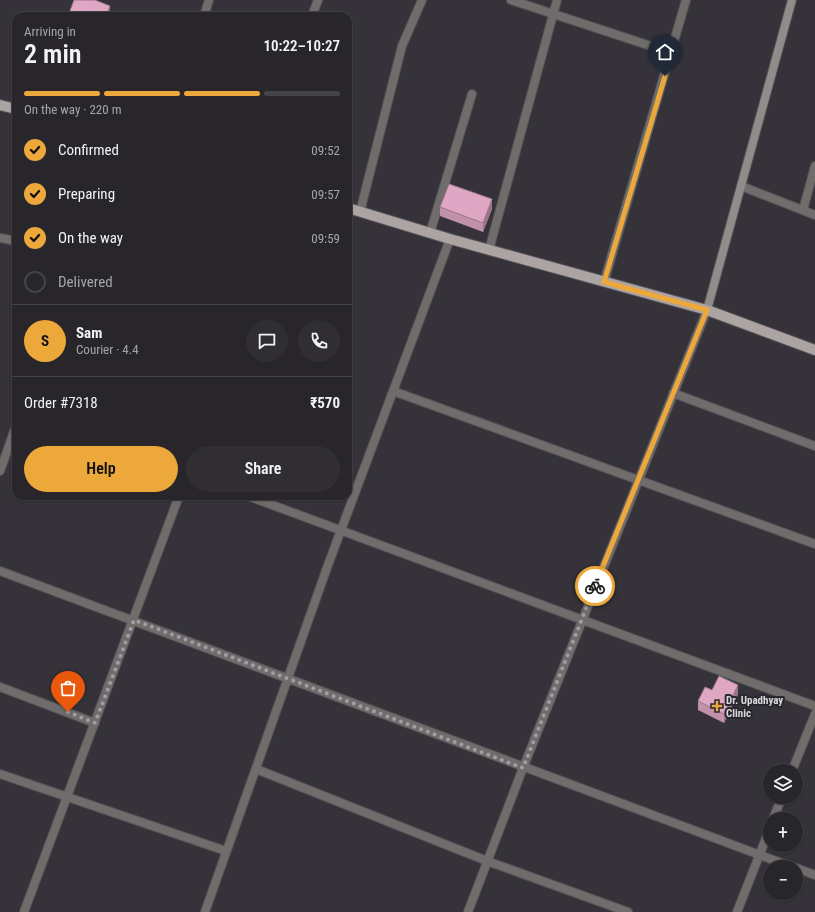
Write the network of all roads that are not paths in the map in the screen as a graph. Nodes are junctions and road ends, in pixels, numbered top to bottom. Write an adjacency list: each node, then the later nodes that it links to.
1 (209, 0): 8 (street)
2 (318, 0): 9 (street)
3 (422, 0): 19 (street)
4 (511, 0): 10 (street)
5 (557, 0): 10 (street)
6 (686, 0): 11 (street)
7 (792, 0): 16 (street)
8 (205, 12)
9 (314, 12)
10 (554, 14): 11 (street); 25 (street)
11 (672, 53): 26 (street)
12 (472, 94): 21 (street)
13 (0, 105): 14 (main road)
14 (12, 109)
15 (815, 166): 18 (street)
16 (741, 186): 18 (street); 27 (street)
17 (352, 209): 19 (main road)
18 (803, 210): 20 (street)
19 (360, 212): 21 (main road)
20 (815, 215)
21 (430, 233): 23 (main road)
22 (0, 238): 24 (street)
23 (450, 239): 25 (main road); 29 (street)
24 (12, 240)
25 (490, 250): 26 (main road)
26 (604, 282): 27 (main road)
27 (707, 310): 28 (main road); 30 (street)
28 (815, 350)
29 (393, 391): 34 (street); 37 (street)
30 (673, 393): 32 (street); 34 (street)
31 (12, 437): 33 (street)
32 (815, 446)
33 (0, 471)
34 (638, 480): 38 (street); 40 (street)
35 (178, 500): 41 (street)
36 (259, 500): 37 (street)
37 (341, 531): 40 (street); 42 (street)
38 (815, 544)
39 (0, 571): 41 (street)
40 (582, 619): 44 (street); 48 (street)
41 (134, 620): 42 (street); 46 (street)
42 (287, 679): 48 (street); 49 (street)
43 (0, 686): 46 (street)
44 (815, 706)
45 (815, 714): 47 (street)
46 (95, 723): 51 (street)
47 (795, 764)
48 (523, 768): 54 (street); 56 (street)
49 (256, 769): 53 (street); 56 (street)
50 (0, 774): 51 (street)
51 (67, 797): 53 (street); 59 (street)
52 (763, 845): 54 (street)
53 (226, 851): 60 (street)
54 (759, 855): 55 (street); 63 (street)
55 (773, 860)
56 (487, 861): 61 (street); 62 (street)
57 (803, 871): 58 (street)
58 (815, 875)
59 (24, 912)
60 (205, 912)
61 (468, 912)
62 (628, 912)
63 (737, 912)

